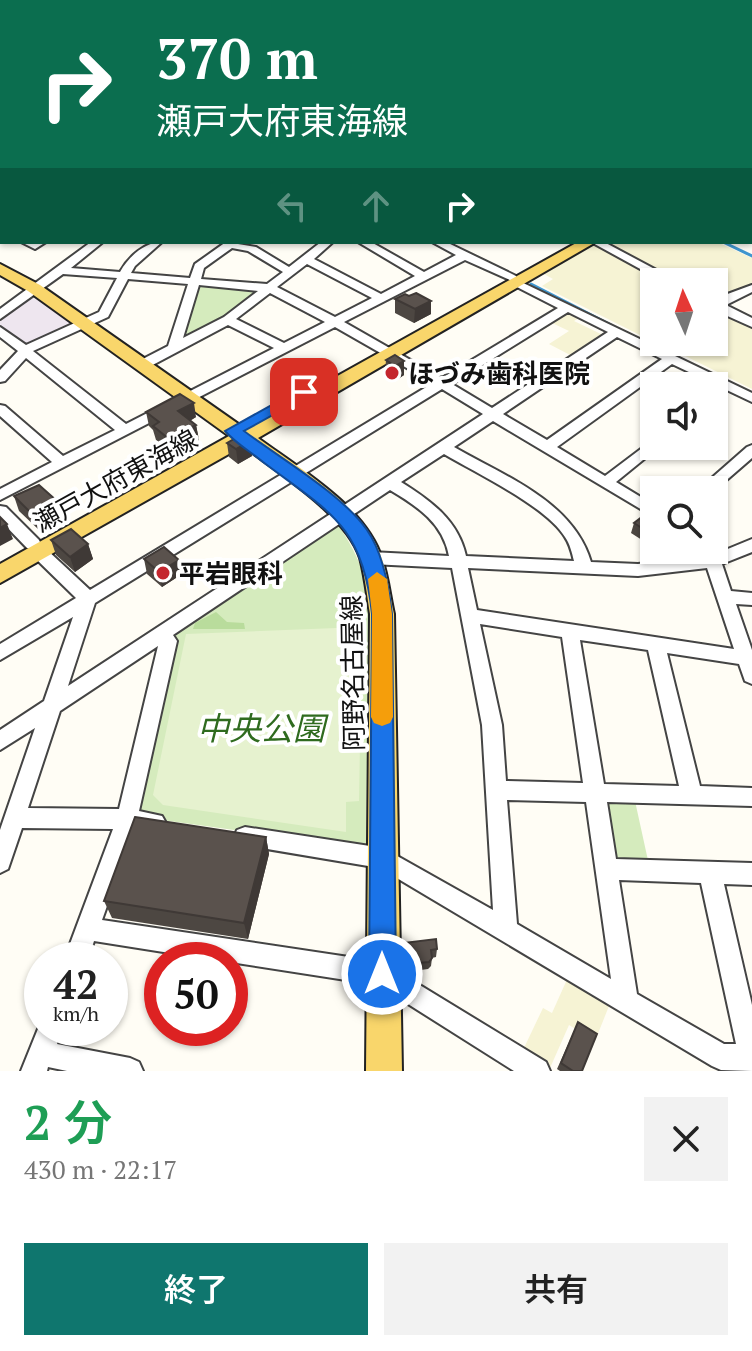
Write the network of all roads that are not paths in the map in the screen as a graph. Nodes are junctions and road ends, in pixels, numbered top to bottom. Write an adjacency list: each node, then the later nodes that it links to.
1 (95, 244): 17 (street)
2 (155, 244): 19 (street)
3 (229, 244): 22 (street)
4 (234, 244): 18 (street)
5 (325, 244): 13 (street)
6 (367, 244): 20 (street)
7 (441, 244): 12 (street)
8 (459, 244): 12 (street)
9 (573, 244): 21 (main road, 瀬戸大府東海線)
10 (585, 244): 21 (main road, 瀬戸大府東海線)
11 (600, 244): 15 (street)
12 (450, 248): 14 (street)
13 (309, 253): 18 (street); 26 (street)
14 (465, 255): 20 (street); 21 (street)
15 (646, 268)
16 (0, 269): 23 (main road, 阿野名古屋線)
17 (60, 270): 19 (street); 23 (street)
18 (289, 271): 24 (street)
19 (124, 276): 22 (street); 34 (street)
20 (423, 276): 26 (street)
21 (514, 280): 28 (street); 41 (main road, 瀬戸大府東海線)
22 (193, 282): 24 (street); 38 (street)
23 (34, 288): 30 (street); 34 (main road, 阿野名古屋線)
24 (269, 288): 31 (street); 32 (street)
25 (752, 288): 27 (street)
26 (380, 298): 32 (street)
27 (728, 299)
28 (568, 307): 36 (street); 47 (street)
29 (728, 311): 33 (street)
30 (0, 315)
31 (228, 320): 38 (street); 39 (street)
32 (336, 321): 39 (street); 41 (street)
33 (752, 323)
34 (85, 325): 40 (street); 44 (main road, 阿野名古屋線)
35 (0, 331): 40 (street)
36 (618, 331): 37 (street); 52 (street)
37 (640, 342)
38 (174, 348): 44 (street)
39 (283, 348): 49 (street)
40 (26, 350): 46 (street); 53 (street)
41 (388, 350): 47 (street); 54 (main road, 瀬戸大府東海線)
42 (666, 356): 43 (street)
43 (671, 359): 45 (street); 56 (street)
44 (142, 365): 49 (main road, 阿野名古屋線)
45 (698, 372)
46 (0, 378)
47 (442, 383): 52 (street); 60 (street)
48 (728, 386): 50 (street)
49 (188, 398): 53 (street); 54 (main road, 阿野名古屋線)
50 (752, 398)
51 (0, 409): 59 (street)
52 (493, 414): 55 (street); 56 (street)
53 (125, 431): 59 (street)
54 (238, 434): 60 (main road, 阿野名古屋線); 69 (main road, 瀬戸大府東海線)
55 (443, 447): 62 (street); 76 (street)
56 (547, 447): 63 (street)
57 (752, 450): 61 (street)
58 (640, 455): 63 (street)
59 (62, 463): 64 (street)
60 (293, 475): 67 (main road, 阿野名古屋線); 79 (street)
61 (722, 476)
62 (389, 482): 67 (street); 73 (street)
63 (606, 483): 65 (street)
64 (0, 495)
65 (640, 504)
66 (0, 511): 69 (street)
67 (342, 513): 71 (main road, 阿野名古屋線); 83 (street)
68 (752, 545): 70 (street)
69 (36, 548): 72 (main road, 瀬戸大府東海線); 77 (main road, 瀬戸大府東海線); 79 (street)
70 (728, 552)
71 (371, 558): 73 (street); 97 (main road, 阿野名古屋線)
72 (0, 562)
73 (458, 562): 76 (street); 81 (street)
74 (681, 564): 76 (street)
75 (715, 564): 78 (street)
76 (584, 567)
77 (0, 575)
78 (726, 597): 80 (street); 86 (street)
79 (88, 599): 85 (street); 87 (street)
80 (752, 599)
81 (471, 616): 82 (street); 89 (street)
82 (570, 630): 84 (street); 90 (street)
83 (160, 635): 87 (street); 94 (street)
84 (656, 644): 86 (street); 91 (street)
85 (0, 653)
86 (750, 669)
87 (49, 709): 88 (street); 93 (street)
88 (0, 741)
89 (496, 790): 90 (street); 102 (street)
90 (594, 792): 91 (street); 99 (street)
91 (692, 796): 92 (street)
92 (752, 797)
93 (14, 818): 94 (street); 98 (street)
94 (127, 819): 95 (street); 103 (street)
95 (171, 826)
96 (229, 834): 97 (street)
97 (383, 858): 102 (street); 105 (main road, 阿野名古屋線)
98 (0, 862)
99 (607, 869): 100 (street); 106 (street)
100 (710, 873): 101 (street); 107 (street)
101 (752, 874)
102 (506, 928): 106 (street)
103 (88, 929): 104 (street); 105 (street)
104 (83, 942)
105 (382, 974): 110 (main road, 阿野名古屋線); 111 (street)
106 (626, 999): 107 (street)
107 (752, 1058)
108 (37, 1062): 109 (street)
109 (130, 1071)
110 (384, 1071)
111 (537, 1071)

